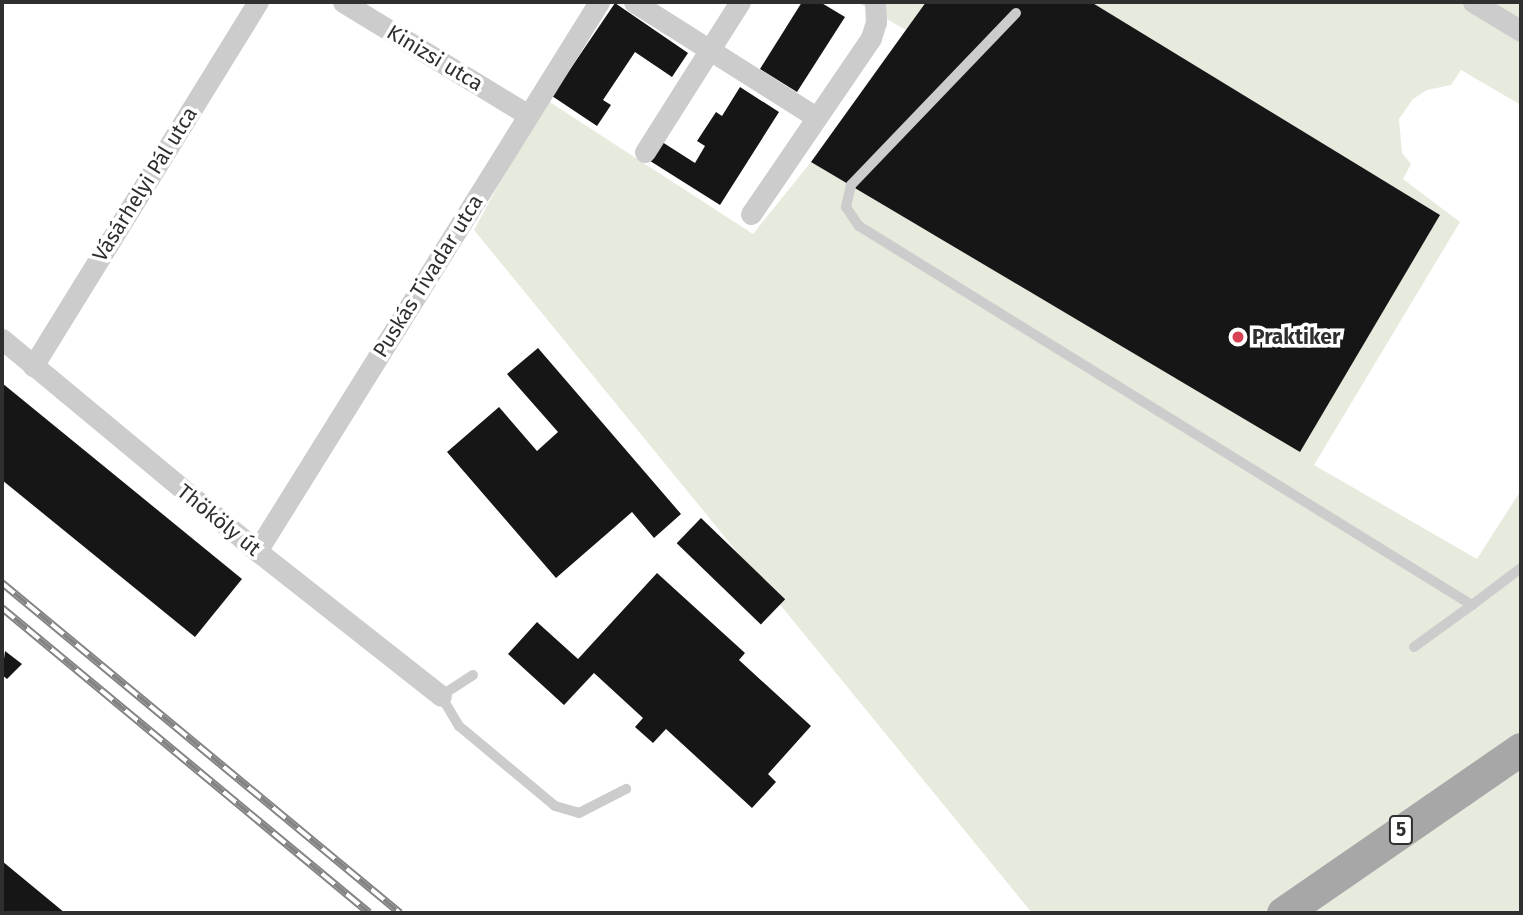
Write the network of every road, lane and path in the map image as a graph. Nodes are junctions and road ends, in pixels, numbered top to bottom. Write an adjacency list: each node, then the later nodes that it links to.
1 (258, 2): 16 (street, Vásárhelyi Pál utca)
2 (343, 2): 11 (street, Kinizsi utca)
3 (600, 2): 11 (street, Puskás Tivadar utca)
4 (634, 2): 10 (street)
5 (740, 2): 10 (street)
6 (874, 2): 12 (street)
7 (1473, 2): 9 (street)
8 (1016, 13): 19 (lane)
9 (1521, 31)
10 (709, 50): 12 (street); 13 (street)
11 (527, 115): 17 (street, Puskás Tivadar utca)
12 (816, 117): 14 (street)
13 (645, 152)
14 (751, 214)
15 (2, 339): 16 (street, Thököly út)
16 (33, 366): 17 (street, Thököly út)
17 (257, 551): 22 (street, Thököly út)
18 (1521, 568): 19 (lane)
19 (1472, 605): 20 (lane)
20 (1414, 647)
21 (473, 675): 22 (lane)
22 (441, 696): 24 (lane)
23 (1521, 749): 25 (main road, 5)
24 (626, 789)
25 (1283, 913)

